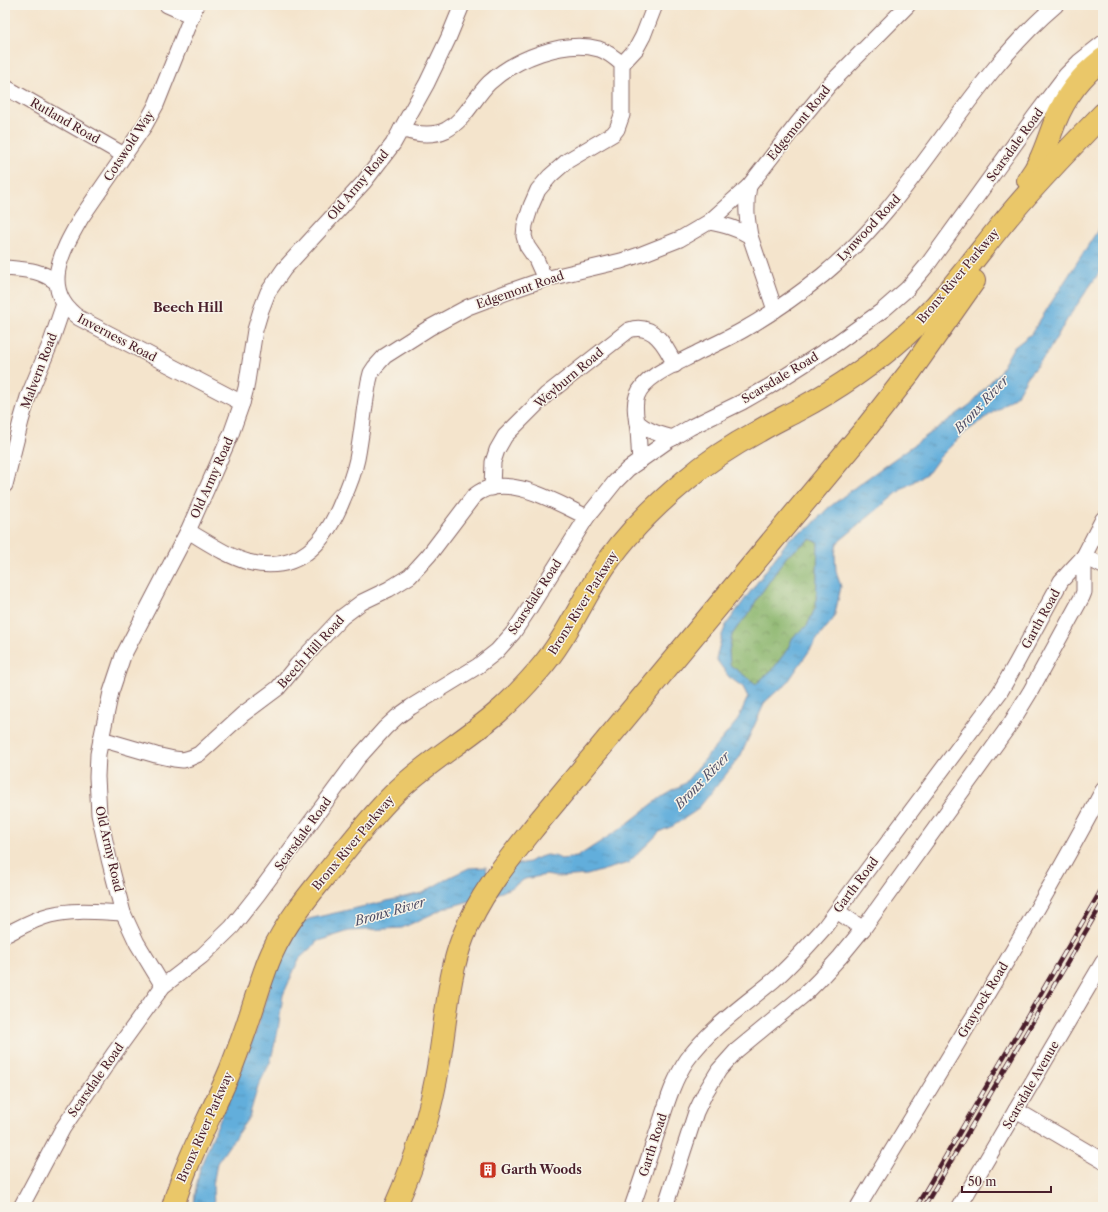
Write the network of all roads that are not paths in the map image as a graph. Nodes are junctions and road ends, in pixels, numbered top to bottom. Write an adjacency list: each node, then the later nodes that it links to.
1 (167, 5): 6 (street)
2 (462, 5): 12 (street, Old Army Road)
3 (655, 5): 9 (street)
4 (908, 5): 15 (street, Edgemont Road)
5 (1056, 5): 23 (street, Lynwood Road)
6 (194, 11): 14 (street, Cotswold Way)
7 (1103, 43): 27 (street, Scarsdale Road)
8 (1103, 59): 18 (highway)
9 (622, 64): 12 (street); 20 (street)
10 (5, 87): 14 (street, Rutland Road)
11 (1103, 114): 18 (highway, Bronx River Parkway)
12 (401, 129): 25 (street, Old Army Road)
13 (1103, 132): 51 (highway, Bronx River Parkway)
14 (124, 155): 21 (street, Cotswold Way)
15 (749, 186): 16 (street, Edgemont Road); 17 (street)
16 (709, 222): 17 (street); 20 (street, Edgemont Road)
17 (750, 236): 23 (street)
18 (979, 253): 50 (highway, Bronx River Parkway)
19 (5, 268): 21 (street)
20 (545, 279): 34 (street, Edgemont Road)
21 (56, 282): 22 (street, Inverness Road)
22 (64, 304): 25 (street, Inverness Road); 28 (street, Malvern Road)
23 (775, 310): 24 (street, Lynwood Road)
24 (675, 365): 26 (street, Lynwood Road); 31 (street, Weyburn Road)
25 (242, 403): 34 (street, Old Army Road)
26 (637, 422): 27 (street); 29 (street, Lynwood Road)
27 (673, 438): 29 (street, Scarsdale Road)
28 (10, 442): 30 (street, Malvern Road)
29 (640, 461): 32 (street, Scarsdale Road)
30 (5, 485)
31 (492, 488): 32 (street, Beech Hill Road); 39 (street, Beech Hill Road)
32 (587, 517): 46 (street, Scarsdale Road)
33 (1103, 519): 35 (street, Garth Road)
34 (188, 531): 39 (street, Old Army Road)
35 (1084, 556): 36 (street); 37 (street, Garth Road); 38 (street, Garth Road)
36 (1103, 566)
37 (1008, 678): 38 (street); 41 (street, Garth Road)
38 (1030, 692): 43 (street, Garth Road)
39 (101, 739): 42 (street, Old Army Road)
40 (1103, 790): 54 (street, Grayrock Road)
41 (837, 911): 43 (street); 52 (street, Garth Road)
42 (123, 913): 44 (street); 46 (street, Old Army Road)
43 (863, 929): 53 (street, Garth Road)
44 (5, 935)
45 (1103, 962): 47 (street, Scarsdale Avenue)
46 (163, 986): 49 (street, Scarsdale Road)
47 (1016, 1110): 48 (street); 55 (street, Scarsdale Avenue)
48 (1103, 1161)
49 (21, 1207)
50 (173, 1207)
51 (395, 1207)
52 (632, 1207)
53 (665, 1207)
54 (858, 1207)
55 (959, 1207)

